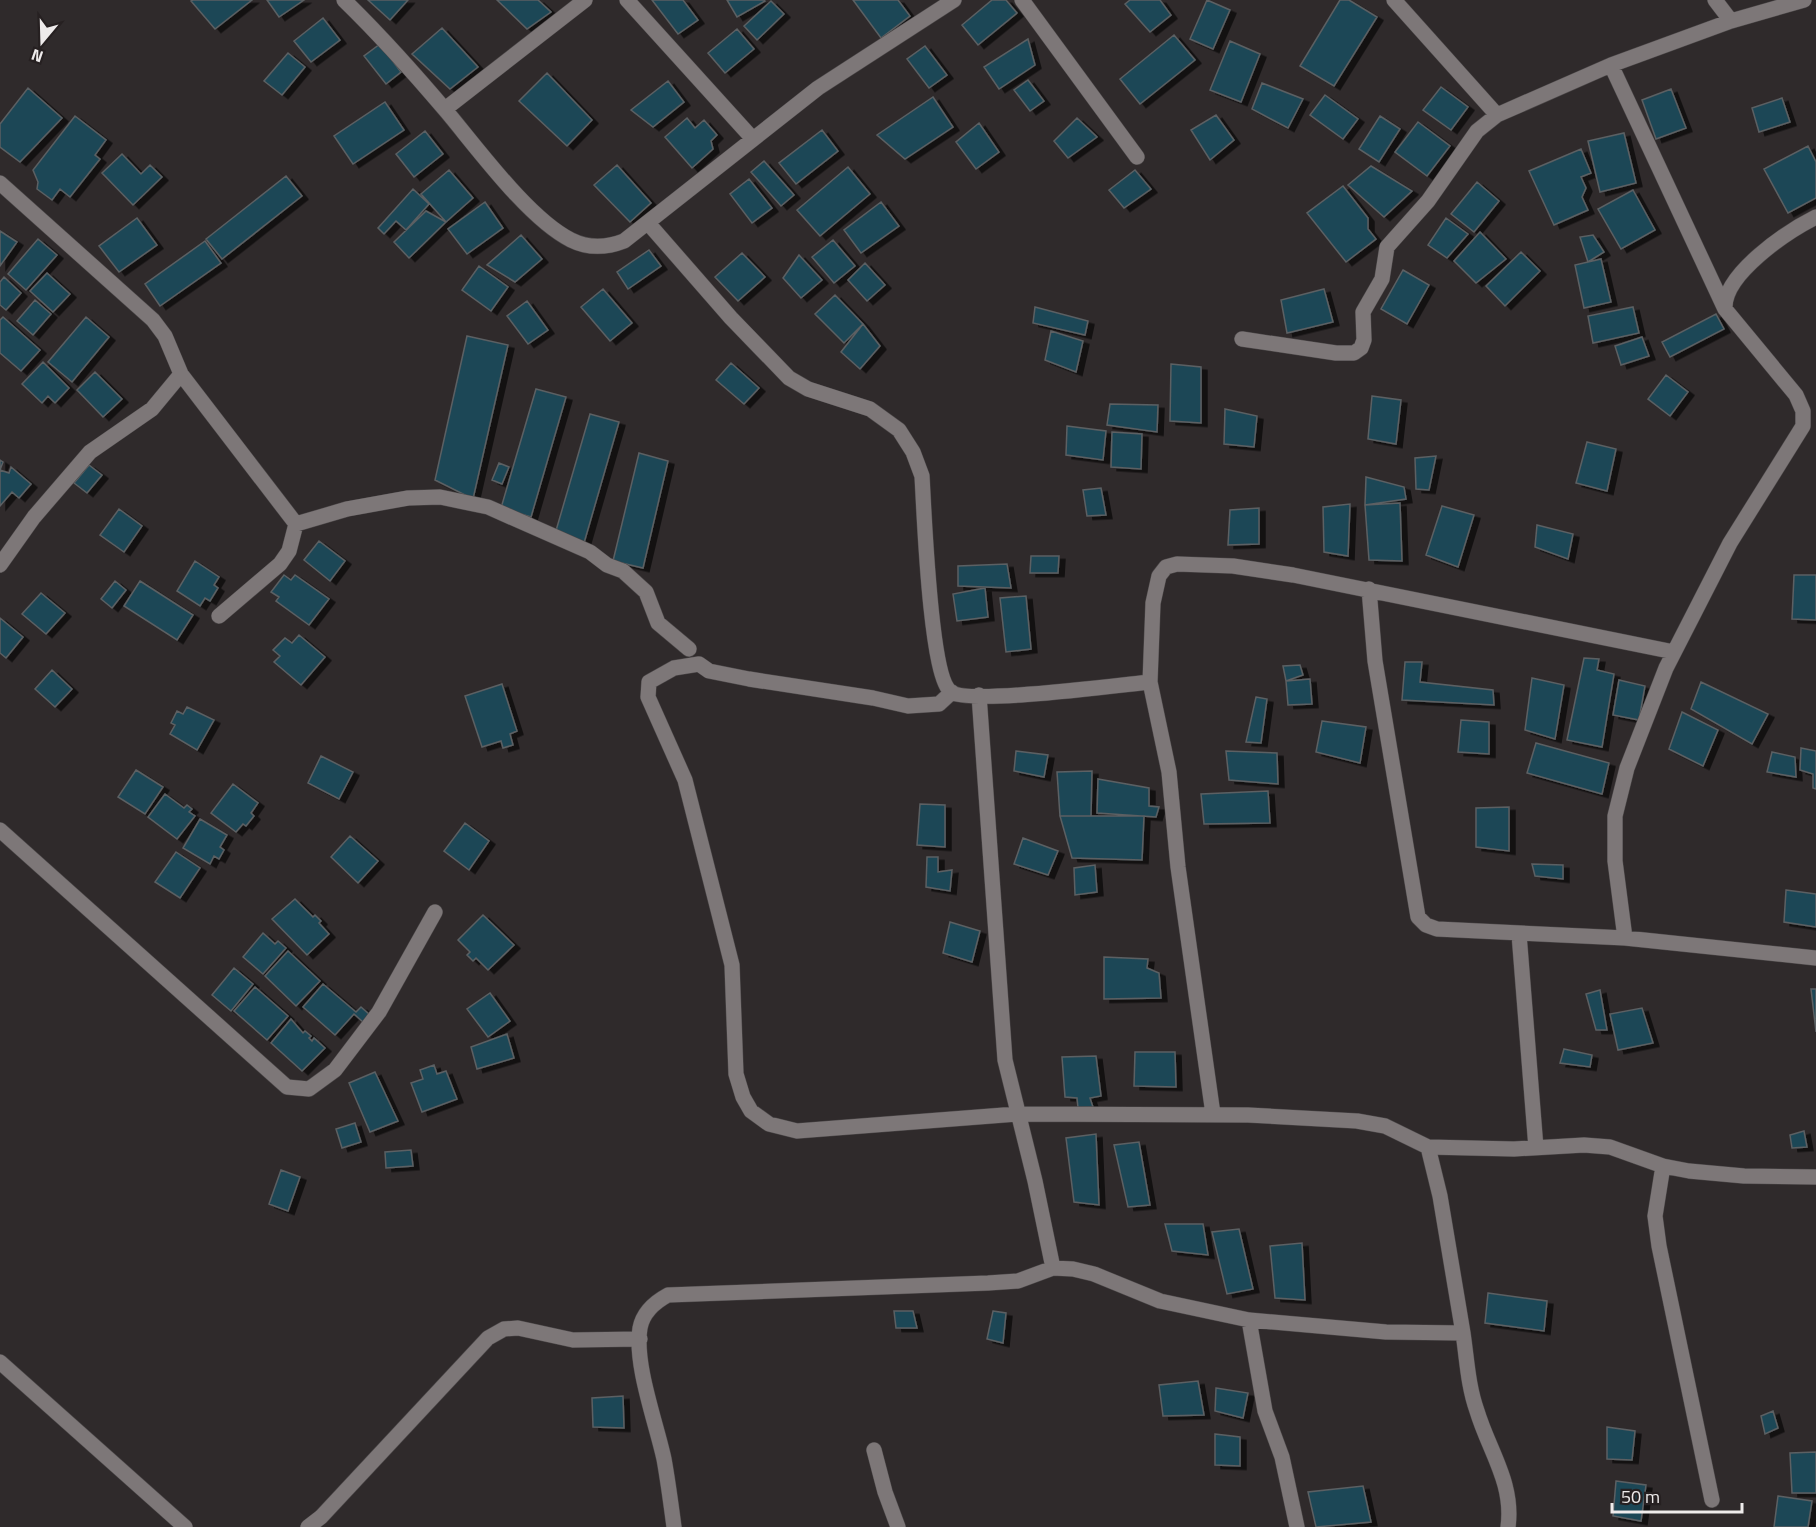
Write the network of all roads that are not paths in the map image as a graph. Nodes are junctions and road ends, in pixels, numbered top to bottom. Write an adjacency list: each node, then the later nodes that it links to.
1 (344, 0): 11 (street)
2 (585, 0): 11 (street)
3 (627, 0): 13 (street)
4 (954, 0): 13 (street)
5 (1022, 0): 14 (street)
6 (1394, 0): 12 (street)
7 (1715, 0): 9 (street)
8 (1804, 0): 9 (street)
9 (1731, 21): 10 (street)
10 (1611, 65): 12 (street); 18 (street)
11 (445, 110): 17 (street)
12 (1497, 115): 19 (street)
13 (753, 139): 17 (street)
14 (1137, 157)
15 (0, 183): 20 (street)
16 (1816, 217): 18 (street)
17 (648, 223): 28 (street)
18 (1725, 309): 26 (street)
19 (1242, 339)
20 (180, 374): 21 (street); 22 (street)
21 (296, 524): 24 (street); 25 (street)
22 (0, 565)
23 (1369, 589): 26 (street); 27 (street); 32 (street)
24 (219, 616)
25 (689, 649)
26 (1674, 652): 33 (street)
27 (1150, 682): 29 (street); 36 (street)
28 (951, 692): 29 (street); 35 (street)
29 (979, 695): 35 (street)
30 (0, 830): 31 (street)
31 (435, 912)
32 (1519, 934): 33 (street); 38 (street)
33 (1625, 938): 34 (street)
34 (1816, 958)
35 (1017, 1114): 36 (street); 41 (street)
36 (1213, 1114): 37 (street)
37 (1428, 1147): 38 (street); 43 (street)
38 (1536, 1148): 39 (street)
39 (1663, 1166): 40 (street); 47 (street)
40 (1816, 1177)
41 (1053, 1268): 42 (street); 44 (street)
42 (1249, 1320): 43 (street); 52 (street)
43 (1463, 1333): 53 (street)
44 (640, 1339): 49 (street); 50 (street)
45 (0, 1362): 48 (street)
46 (874, 1450): 51 (street)
47 (1712, 1500)
48 (185, 1527)
49 (308, 1527)
50 (674, 1527)
51 (898, 1527)
52 (1297, 1527)
53 (1508, 1527)

